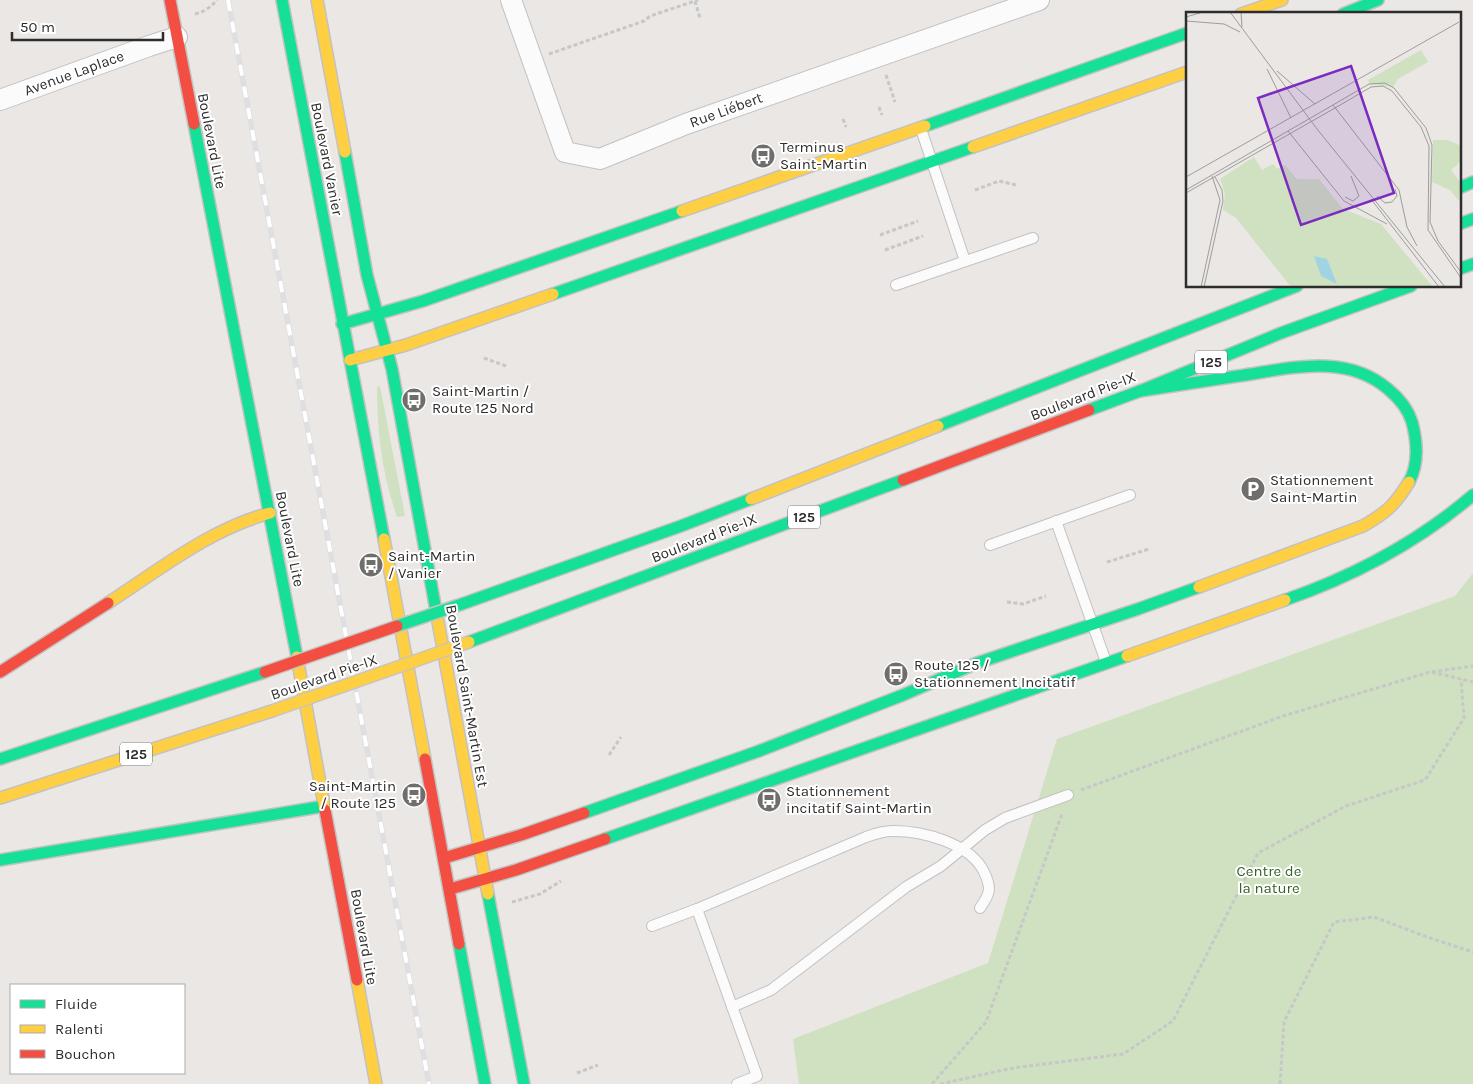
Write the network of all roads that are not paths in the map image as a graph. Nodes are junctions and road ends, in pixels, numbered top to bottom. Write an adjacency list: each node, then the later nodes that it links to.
1 (170, 0): 11 (main road, Boulevard Lite)
2 (282, 0): 28 (main road, Boulevard Vanier)
3 (317, 0): 27 (main road, Boulevard Vanier)
4 (511, 0): 5 (street, Rue Liébert)
5 (1039, 0)
6 (1282, 0): 8 (main road)
7 (1378, 0): 9 (main road)
8 (1247, 12)
9 (1348, 12)
10 (1186, 33): 14 (main road)
11 (177, 38): 13 (street, Avenue Laplace); 34 (main road, Boulevard Lite)
12 (1186, 72): 15 (main road)
13 (0, 100)
14 (921, 128): 15 (lane); 27 (main road)
15 (932, 162): 21 (lane); 29 (main road)
16 (1473, 182): 17 (main road)
17 (1460, 188)
18 (1473, 219): 19 (main road)
19 (1460, 224)
20 (1033, 238): 21 (lane)
21 (965, 261): 24 (lane)
22 (1473, 264): 23 (main road)
23 (1460, 269)
24 (896, 285)
25 (1289, 288): 40 (main road, Boulevard Pie-IX / 125, bridge)
26 (1405, 288): 31 (main road, Boulevard Pie-IX / 125)
27 (377, 315): 28 (main road); 29 (main road, Boulevard Saint-Martin Est)
28 (342, 324): 30 (main road)
29 (388, 351): 30 (main road); 44 (main road, Boulevard Saint-Martin Est)
30 (350, 360): 46 (main road)
31 (1140, 391): 37 (main road); 42 (main road, Boulevard Pie-IX / 125, bridge)
32 (1130, 495): 35 (lane)
33 (1473, 495): 38 (main road)
34 (270, 513): 39 (main road); 43 (main road, Boulevard Lite)
35 (1056, 521): 36 (lane); 37 (lane)
36 (990, 545)
37 (1093, 624): 38 (lane); 44 (main road)
38 (1107, 663): 48 (main road)
39 (0, 672)
40 (0, 759)
41 (1068, 795): 45 (lane)
42 (0, 798)
43 (325, 806): 47 (main road); 54 (main road, Boulevard Lite)
44 (479, 847): 46 (main road); 48 (main road, Boulevard Saint-Martin Est)
45 (963, 849): 50 (lane); 51 (lane); 53 (lane)
46 (444, 858): 49 (main road)
47 (0, 860)
48 (485, 880): 49 (main road); 56 (main road, Boulevard Saint-Martin Est)
49 (450, 889): 55 (main road)
50 (698, 908): 52 (lane); 53 (lane)
51 (980, 908)
52 (652, 926)
53 (732, 1007): 57 (lane)
54 (370, 1082)
55 (485, 1084)
56 (524, 1084)
57 (737, 1084)

